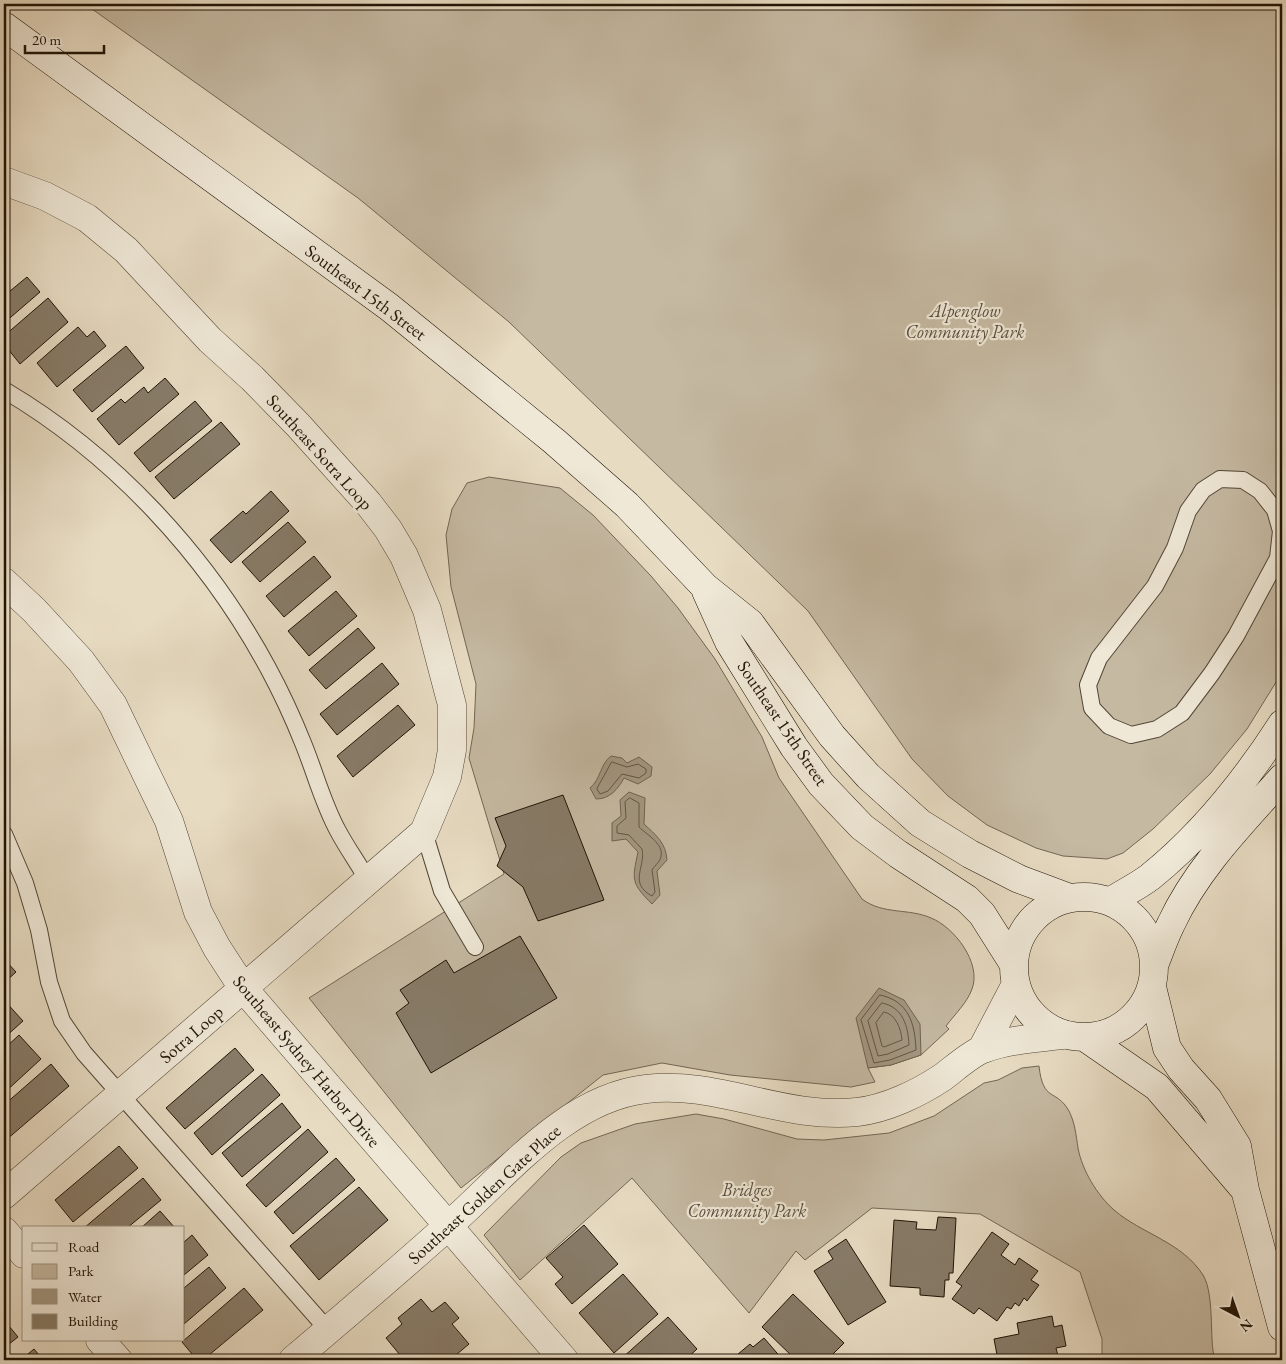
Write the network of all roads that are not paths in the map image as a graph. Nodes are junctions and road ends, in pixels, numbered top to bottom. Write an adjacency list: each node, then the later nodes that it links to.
1 (4, 26): 6 (street, Southeast 15th Street)
2 (4, 181): 9 (street, Southeast Sotra Loop)
3 (4, 390): 11 (lane)
4 (1280, 558): 4 (lane)
5 (4, 582): 17 (street, Southeast Sydney Harbor Drive)
6 (704, 587): 12 (street, Southeast 15th Street); 15 (street, Southeast 15th Street)
7 (1282, 724): 13 (street)
8 (1282, 778): 16 (street)
9 (424, 832): 11 (street, Sotra Loop); 14 (lane)
10 (4, 834): 20 (lane)
11 (367, 879): 17 (street, Sotra Loop)
12 (1070, 898): 13 (street); 15 (street)
13 (1111, 901): 16 (street)
14 (475, 947)
15 (1014, 974): 18 (street); 19 (street, Southeast Golden Gate Place)
16 (1154, 975): 18 (street); 21 (street)
17 (243, 988): 20 (street, Sotra Loop); 23 (street, Southeast Sydney Harbor Drive)
18 (1074, 1037): 19 (street, Southeast Golden Gate Place); 21 (street)
19 (982, 1049): 23 (street, Southeast Golden Gate Place)
20 (122, 1096): 22 (street, Sotra Loop); 27 (lane)
21 (1245, 1190): 26 (street)
22 (4, 1195)
23 (448, 1227): 27 (street, Southeast Golden Gate Place); 31 (street, Southeast Sydney Harbor Drive)
24 (4, 1231): 25 (street)
25 (22, 1252)
26 (1282, 1327)
27 (328, 1330): 30 (street, Southeast Golden Gate Place)
28 (102, 1342): 29 (street)
29 (118, 1360)
30 (293, 1360)
31 (564, 1360)

